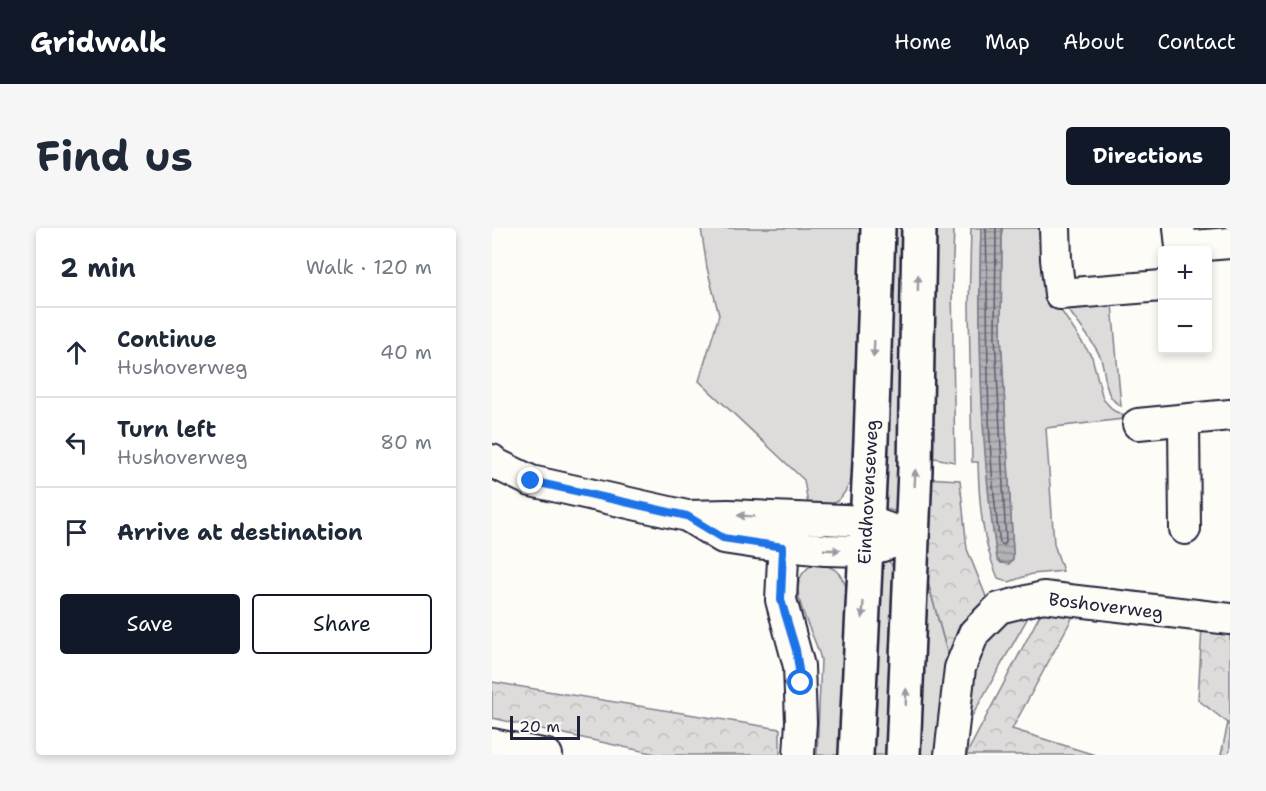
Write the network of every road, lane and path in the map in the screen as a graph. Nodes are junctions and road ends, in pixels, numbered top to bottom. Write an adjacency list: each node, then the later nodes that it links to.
1 (879, 228): 13 (main road, Eindhovenseweg, one-way to 13)
2 (919, 228): 14 (main road, one-way to 2)
3 (1055, 228): 6 (street)
4 (1180, 242): 5 (street)
5 (1230, 243)
6 (1158, 286)
7 (1230, 415): 8 (street)
8 (1184, 420): 9 (street); 11 (street)
9 (1138, 424)
10 (492, 460): 12 (street)
11 (1185, 529)
12 (784, 532): 13 (street); 18 (street)
13 (866, 536): 14 (street); 19 (main road, Eindhovenseweg, one-way to 19)
14 (912, 537): 20 (main road, one-way to 14)
15 (1230, 619): 21 (street, Boshoverweg)
16 (492, 744): 17 (street)
17 (548, 755)
18 (799, 755)
19 (856, 755)
20 (903, 755)
21 (950, 755)

